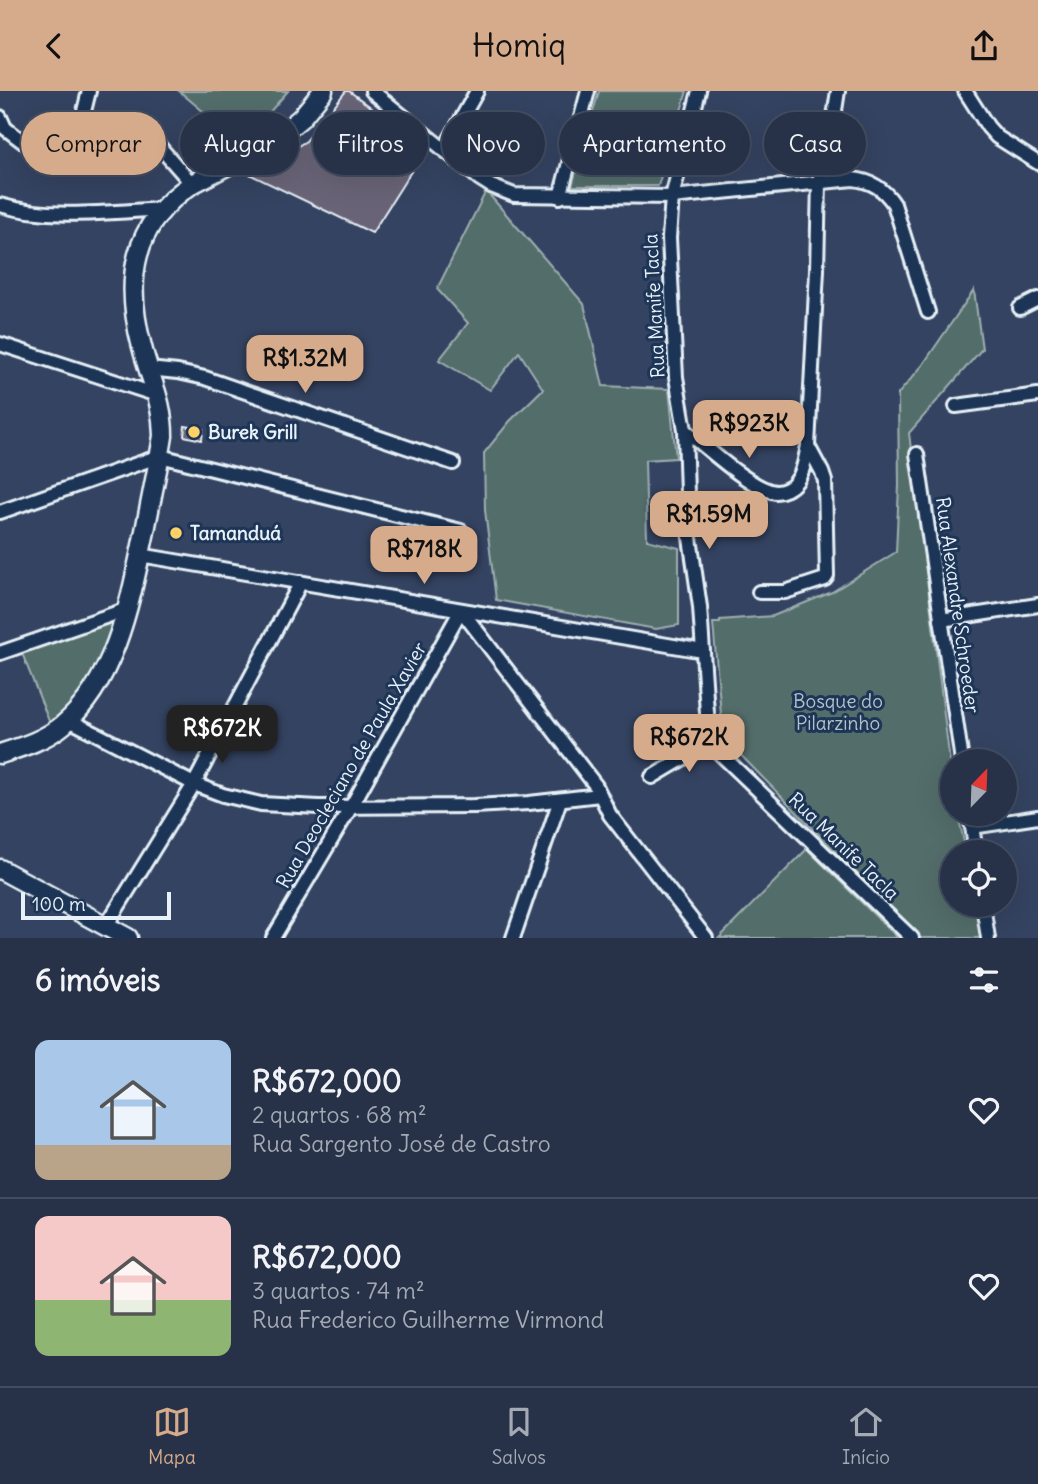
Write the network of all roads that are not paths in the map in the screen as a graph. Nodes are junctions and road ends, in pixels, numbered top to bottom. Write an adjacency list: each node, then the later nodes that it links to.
1 (89, 91): 9 (street)
2 (323, 91): 18 (main road)
3 (372, 91): 13 (street)
4 (477, 91): 10 (street)
5 (588, 91): 19 (street)
6 (699, 91): 20 (street, Rua Manife Tacla)
7 (838, 91): 17 (street)
8 (965, 91): 15 (street)
9 (84, 112)
10 (465, 112)
11 (0, 117): 12 (street)
12 (21, 140)
13 (442, 148)
14 (166, 154): 18 (street)
15 (1038, 163)
16 (475, 175): 19 (street)
17 (819, 182): 20 (street); 25 (street); 32 (street)
18 (192, 184): 22 (main road)
19 (560, 197): 20 (street)
20 (672, 197): 31 (street, Rua Manife Tacla)
21 (0, 205): 22 (street)
22 (162, 209): 27 (main road)
23 (1038, 299): 24 (street)
24 (1020, 309)
25 (928, 312)
26 (0, 344): 28 (street)
27 (148, 369): 28 (main road); 35 (street)
28 (158, 395): 34 (main road)
29 (1038, 395): 30 (street)
30 (957, 406)
31 (685, 430): 32 (street); 45 (street, Rua Manife Tacla)
32 (808, 446): 40 (street)
33 (917, 454): 44 (street, Rua Alexandre Schroeder)
34 (160, 456): 36 (street); 37 (street); 38 (main road)
35 (453, 463)
36 (0, 512)
37 (461, 531)
38 (140, 555): 39 (street); 42 (main road)
39 (301, 582): 43 (street); 52 (street)
40 (759, 592)
41 (1038, 605): 44 (street)
42 (128, 609): 46 (street); 47 (main road)
43 (461, 610): 45 (street); 53 (street); 55 (street, Rua Deocleciano de Paula Xavier)
44 (941, 620): 49 (street, Rua Alexandre Schroeder)
45 (703, 651): 48 (street, Rua Manife Tacla)
46 (0, 653)
47 (69, 720): 50 (main road); 52 (street)
48 (709, 743): 51 (street); 65 (street, Rua Manife Tacla)
49 (960, 749)
50 (0, 754)
51 (652, 777)
52 (194, 784): 55 (street); 60 (street)
53 (600, 795): 54 (street); 64 (street)
54 (560, 800): 55 (street); 63 (street)
55 (351, 807): 62 (street, Rua Deocleciano de Paula Xavier)
56 (1038, 817): 57 (street)
57 (1017, 818)
58 (0, 869): 60 (main road)
59 (985, 917): 66 (street)
60 (106, 926): 61 (main road)
61 (128, 938)
62 (273, 938)
63 (513, 938)
64 (706, 938)
65 (912, 938)
66 (988, 938)

